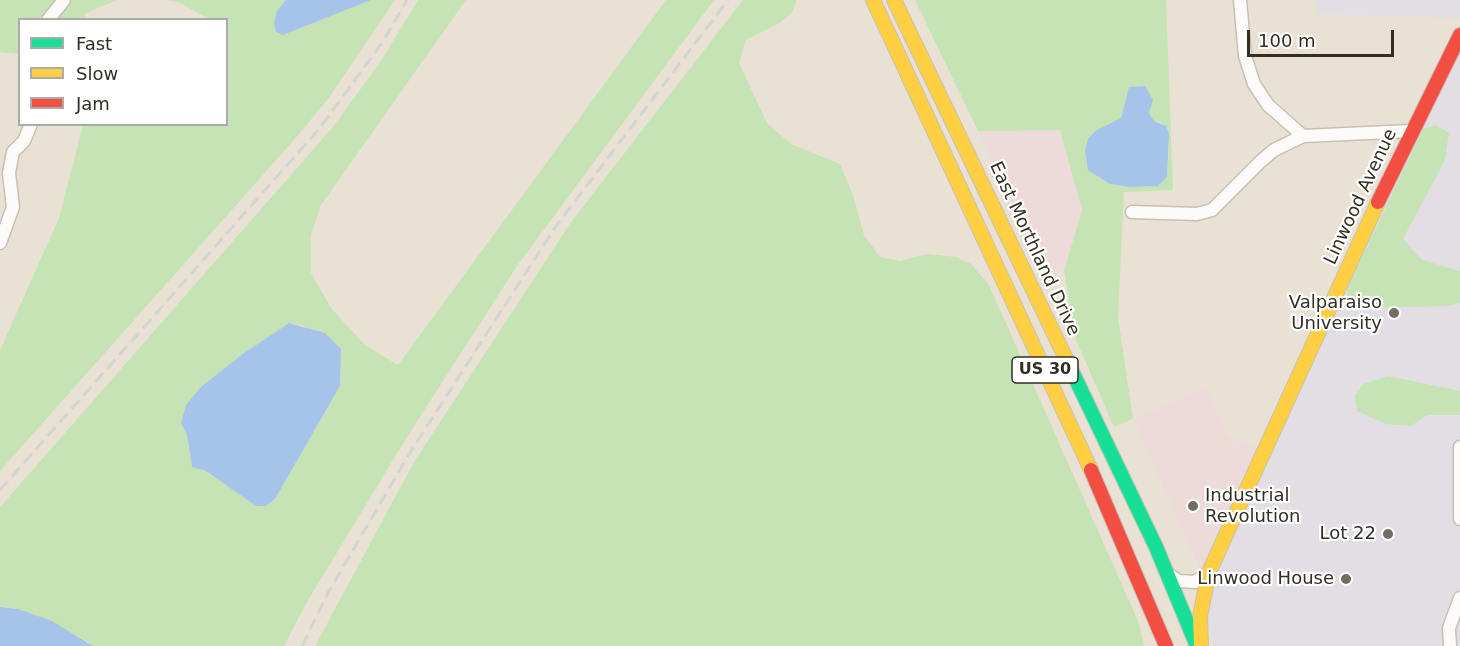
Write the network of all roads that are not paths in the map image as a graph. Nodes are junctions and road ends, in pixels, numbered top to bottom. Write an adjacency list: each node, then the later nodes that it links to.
1 (64, 0): 5 (street)
2 (873, 0): 19 (main road, US 30)
3 (894, 0): 17 (main road, East Morthland Drive / US 30)
4 (1240, 0): 9 (street)
5 (50, 18)
6 (1460, 35): 8 (main road, Linwood Avenue)
7 (30, 126): 10 (street)
8 (1411, 131): 9 (street); 16 (main road, Linwood Avenue)
9 (1303, 136): 12 (street)
10 (13, 152): 11 (street); 13 (street)
11 (0, 153)
12 (1132, 212)
13 (0, 243)
14 (1460, 447): 15 (street)
15 (1460, 519)
16 (1209, 572): 17 (street); 20 (main road, Linwood Avenue)
17 (1168, 574): 20 (main road, East Morthland Drive / US 30)
18 (1460, 598): 21 (street)
19 (1164, 644)
20 (1199, 646)
21 (1450, 646)

